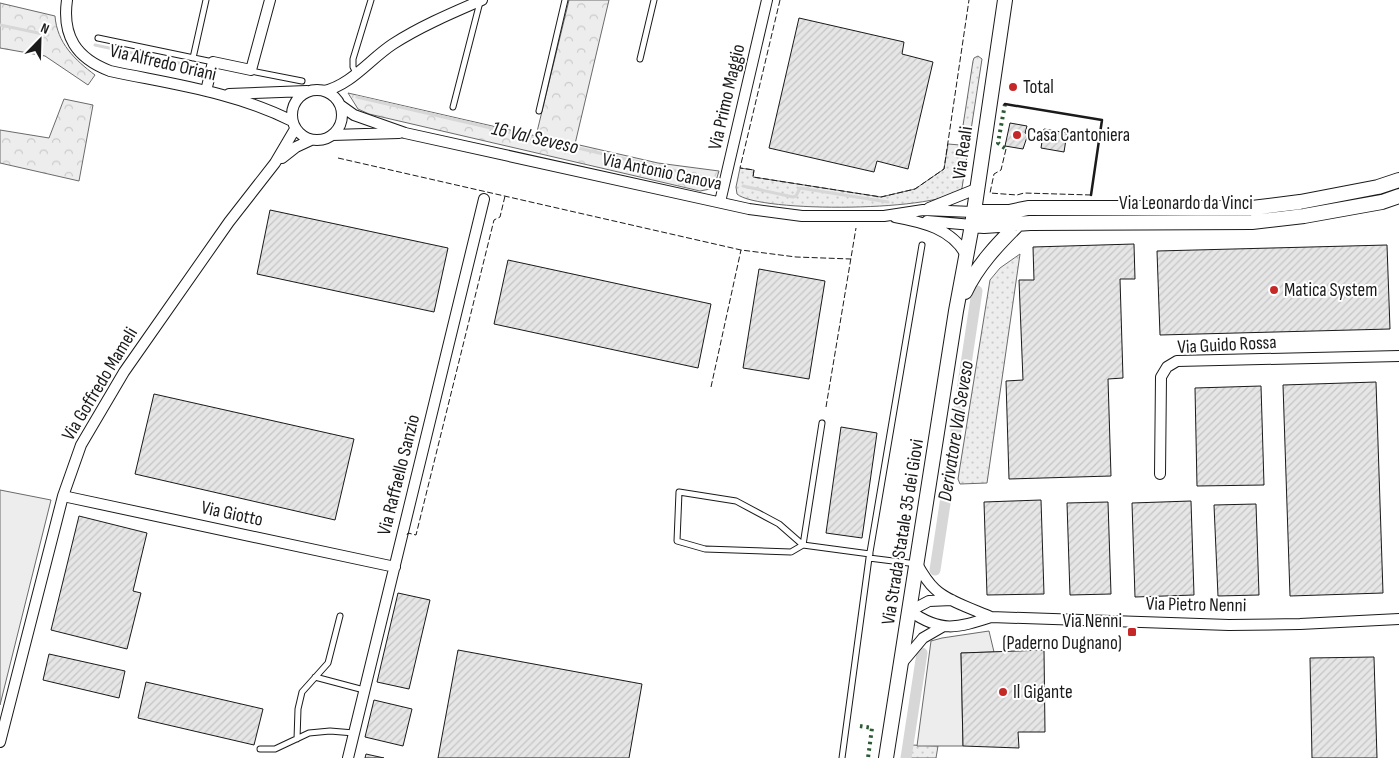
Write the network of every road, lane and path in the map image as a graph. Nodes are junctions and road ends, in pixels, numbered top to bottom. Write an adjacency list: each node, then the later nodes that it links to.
1 (66, 0): 17 (street, Via Alfredo Oriani)
2 (206, 0): 11 (lane)
3 (270, 0): 14 (street)
4 (371, 0): 15 (lane)
5 (566, 0): 23 (lane)
6 (654, 0): 12 (lane)
7 (767, 0): 33 (street, Via Primo Maggio)
8 (1005, 0): 30 (main road, Via Reali)
9 (481, 1): 15 (street); 22 (lane)
10 (98, 38): 11 (lane)
11 (193, 58): 13 (lane)
12 (640, 59)
13 (213, 62): 14 (street); 17 (street)
14 (251, 70): 16 (lane)
15 (356, 73): 19 (street)
16 (302, 81)
17 (206, 91): 20 (street, Via Alfredo Oriani)
18 (310, 91): 19 (street); 20 (street); 24 (street)
19 (324, 91): 21 (street)
20 (224, 94): 24 (street)
21 (340, 105): 25 (street, Via Antonio Canova); 26 (street)
22 (453, 107)
23 (539, 111)
24 (293, 125): 27 (street); 28 (street)
25 (406, 133): 26 (street, Via Antonio Canova); 33 (street, Via Antonio Canova)
26 (332, 135): 27 (street)
27 (311, 140): 28 (street)
28 (275, 163): 45 (street, Via Goffredo Mameli)
29 (1399, 180): 36 (main road, Via Leonardo da Vinci)
30 (976, 189): 34 (street, Via Antonio Canova); 36 (main road, Via Reali)
31 (1399, 196): 38 (main road, Via Leonardo da Vinci)
32 (484, 199): 49 (street, Via Raffaello Sanzio)
33 (720, 202): 35 (street, Via Antonio Canova)
34 (923, 210): 35 (street, Via Antonio Canova); 36 (street, Via Antonio Canova)
35 (884, 216): 37 (street, Via Antonio Canova)
36 (972, 218): 37 (street, Via Antonio Canova); 38 (main road, Via Leonardo da Vinci); 40 (main road, Via Reali)
37 (911, 220): 40 (street, Via Antonio Canova)
38 (1017, 225): 41 (main road)
39 (922, 245): 47 (lane)
40 (966, 255): 41 (main road, Via Reali)
41 (956, 311): 48 (main road, Via Strada Statale 35 dei Giovi)
42 (1399, 356): 44 (street, Via Guido Rossa)
43 (822, 423): 46 (lane)
44 (1160, 474)
45 (63, 496): 49 (street, Via Giotto); 61 (street, Via Goffredo Mameli)
46 (803, 544): 46 (lane); 47 (lane)
47 (870, 556): 48 (lane); 64 (lane)
48 (917, 564): 50 (street, Via Pietro Nenni); 51 (main road, Via Strada Statale 35 dei Giovi)
49 (395, 567): 58 (street, Via Raffaello Sanzio)
50 (952, 600): 51 (street, Via Pietro Nenni); 53 (street, Via Pietro Nenni)
51 (910, 611): 55 (street, Via Pietro Nenni); 56 (main road, Via Strada Statale 35 dei Giovi)
52 (340, 616): 57 (lane)
53 (991, 617): 54 (street, Via Pietro Nenni); 55 (street, Via Pietro Nenni)
54 (1399, 619)
55 (942, 627): 56 (street, Via Pietro Nenni)
56 (902, 663): 65 (main road, Via Strada Statale 35 dei Giovi)
57 (315, 677): 58 (lane); 60 (lane)
58 (365, 690): 59 (street, Via Raffaello Sanzio)
59 (354, 733): 60 (lane); 63 (street, Via Raffaello Sanzio)
60 (297, 739): 62 (lane)
61 (0, 742)
62 (260, 749)
63 (348, 758)
64 (842, 758)
65 (886, 758)

